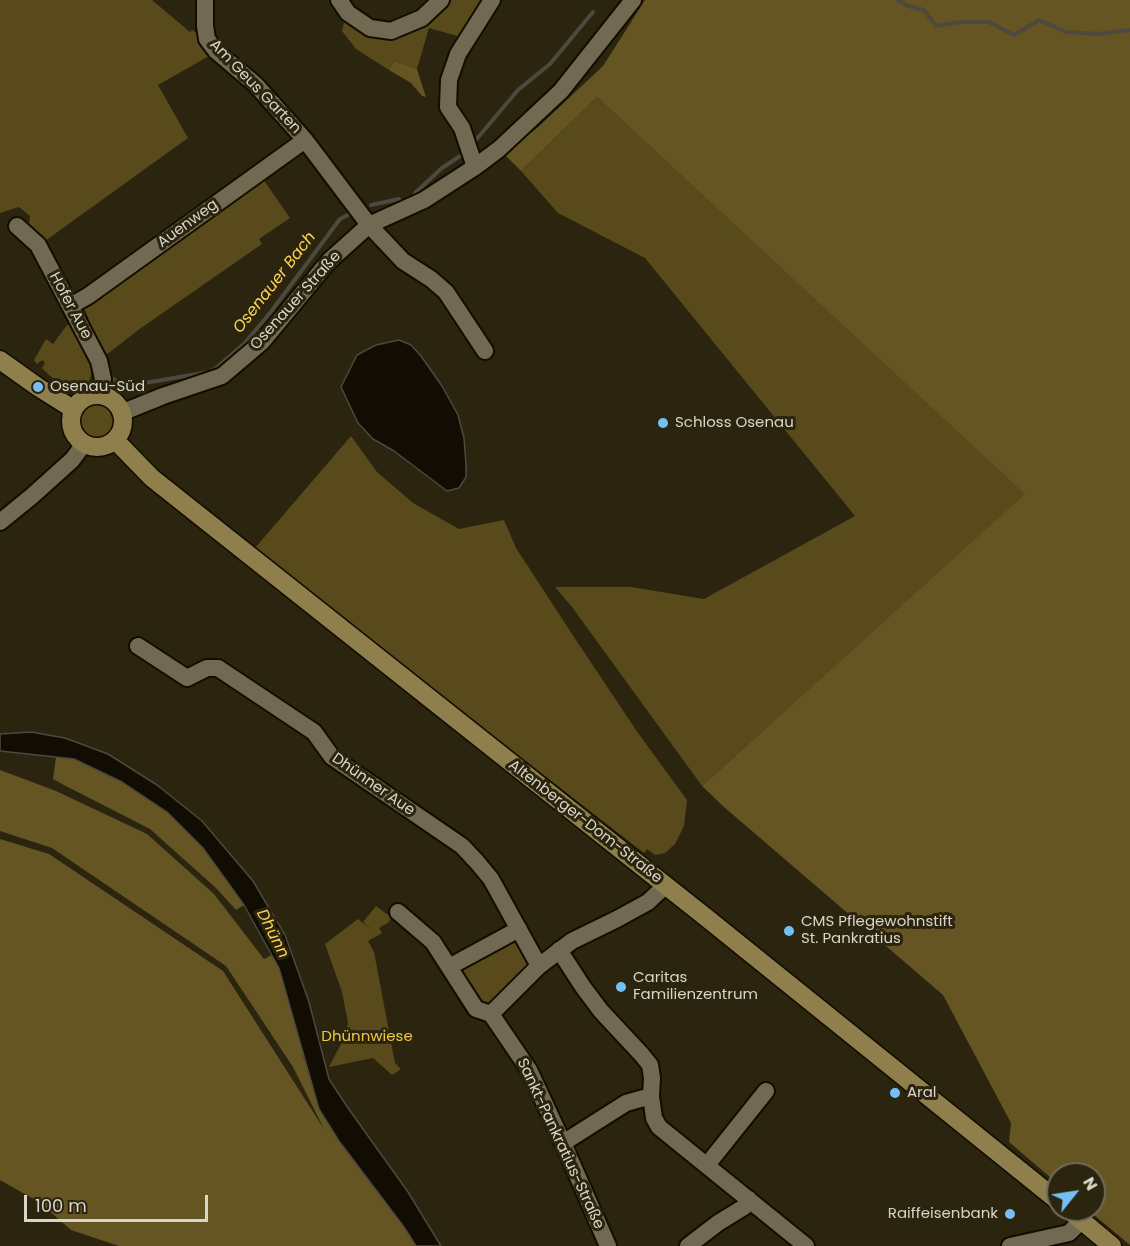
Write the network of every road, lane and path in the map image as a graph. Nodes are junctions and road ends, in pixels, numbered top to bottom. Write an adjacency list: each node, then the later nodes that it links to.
1 (205, 0): 6 (street, Am Geus Garten)
2 (339, 0): 3 (street)
3 (441, 0)
4 (492, 0): 7 (street)
5 (633, 0): 7 (street, Osenauer Straße)
6 (305, 140): 8 (street, Am Geus Garten); 10 (street, Auenweg)
7 (475, 167): 8 (street, Osenauer Straße)
8 (369, 225): 11 (street); 15 (street, Osenauer Straße)
9 (17, 226): 10 (street, Hofer Aue)
10 (70, 306): 13 (street, Hofer Aue)
11 (485, 351)
12 (0, 360): 14 (main road)
13 (100, 394): 14 (main road); 15 (main road)
14 (73, 410): 17 (main road)
15 (121, 413): 16 (main road)
16 (115, 440): 17 (main road); 20 (main road, Altenberger-Dom-Straße)
17 (84, 444): 18 (street)
18 (0, 522)
19 (138, 646): 22 (street, Dhünner Aue)
20 (665, 886): 23 (street); 31 (main road, Altenberger-Dom-Straße)
21 (398, 912): 25 (street, Sankt-Pankratius-Straße)
22 (519, 928): 24 (street, Dhünner Aue); 25 (street)
23 (559, 950): 24 (street); 28 (street)
24 (539, 966): 26 (street)
25 (449, 967): 26 (street, Sankt-Pankratius-Straße)
26 (491, 1014): 29 (street, Sankt-Pankratius-Straße)
27 (766, 1091): 30 (street)
28 (651, 1096): 29 (street); 30 (street)
29 (564, 1143): 35 (street, Sankt-Pankratius-Straße)
30 (706, 1165): 32 (street)
31 (1046, 1191)
32 (749, 1199): 36 (street); 37 (street)
33 (1073, 1222): 38 (street)
34 (1083, 1222): 39 (main road)
35 (608, 1246)
36 (688, 1246)
37 (806, 1246)
38 (1010, 1246)
39 (1112, 1246)

